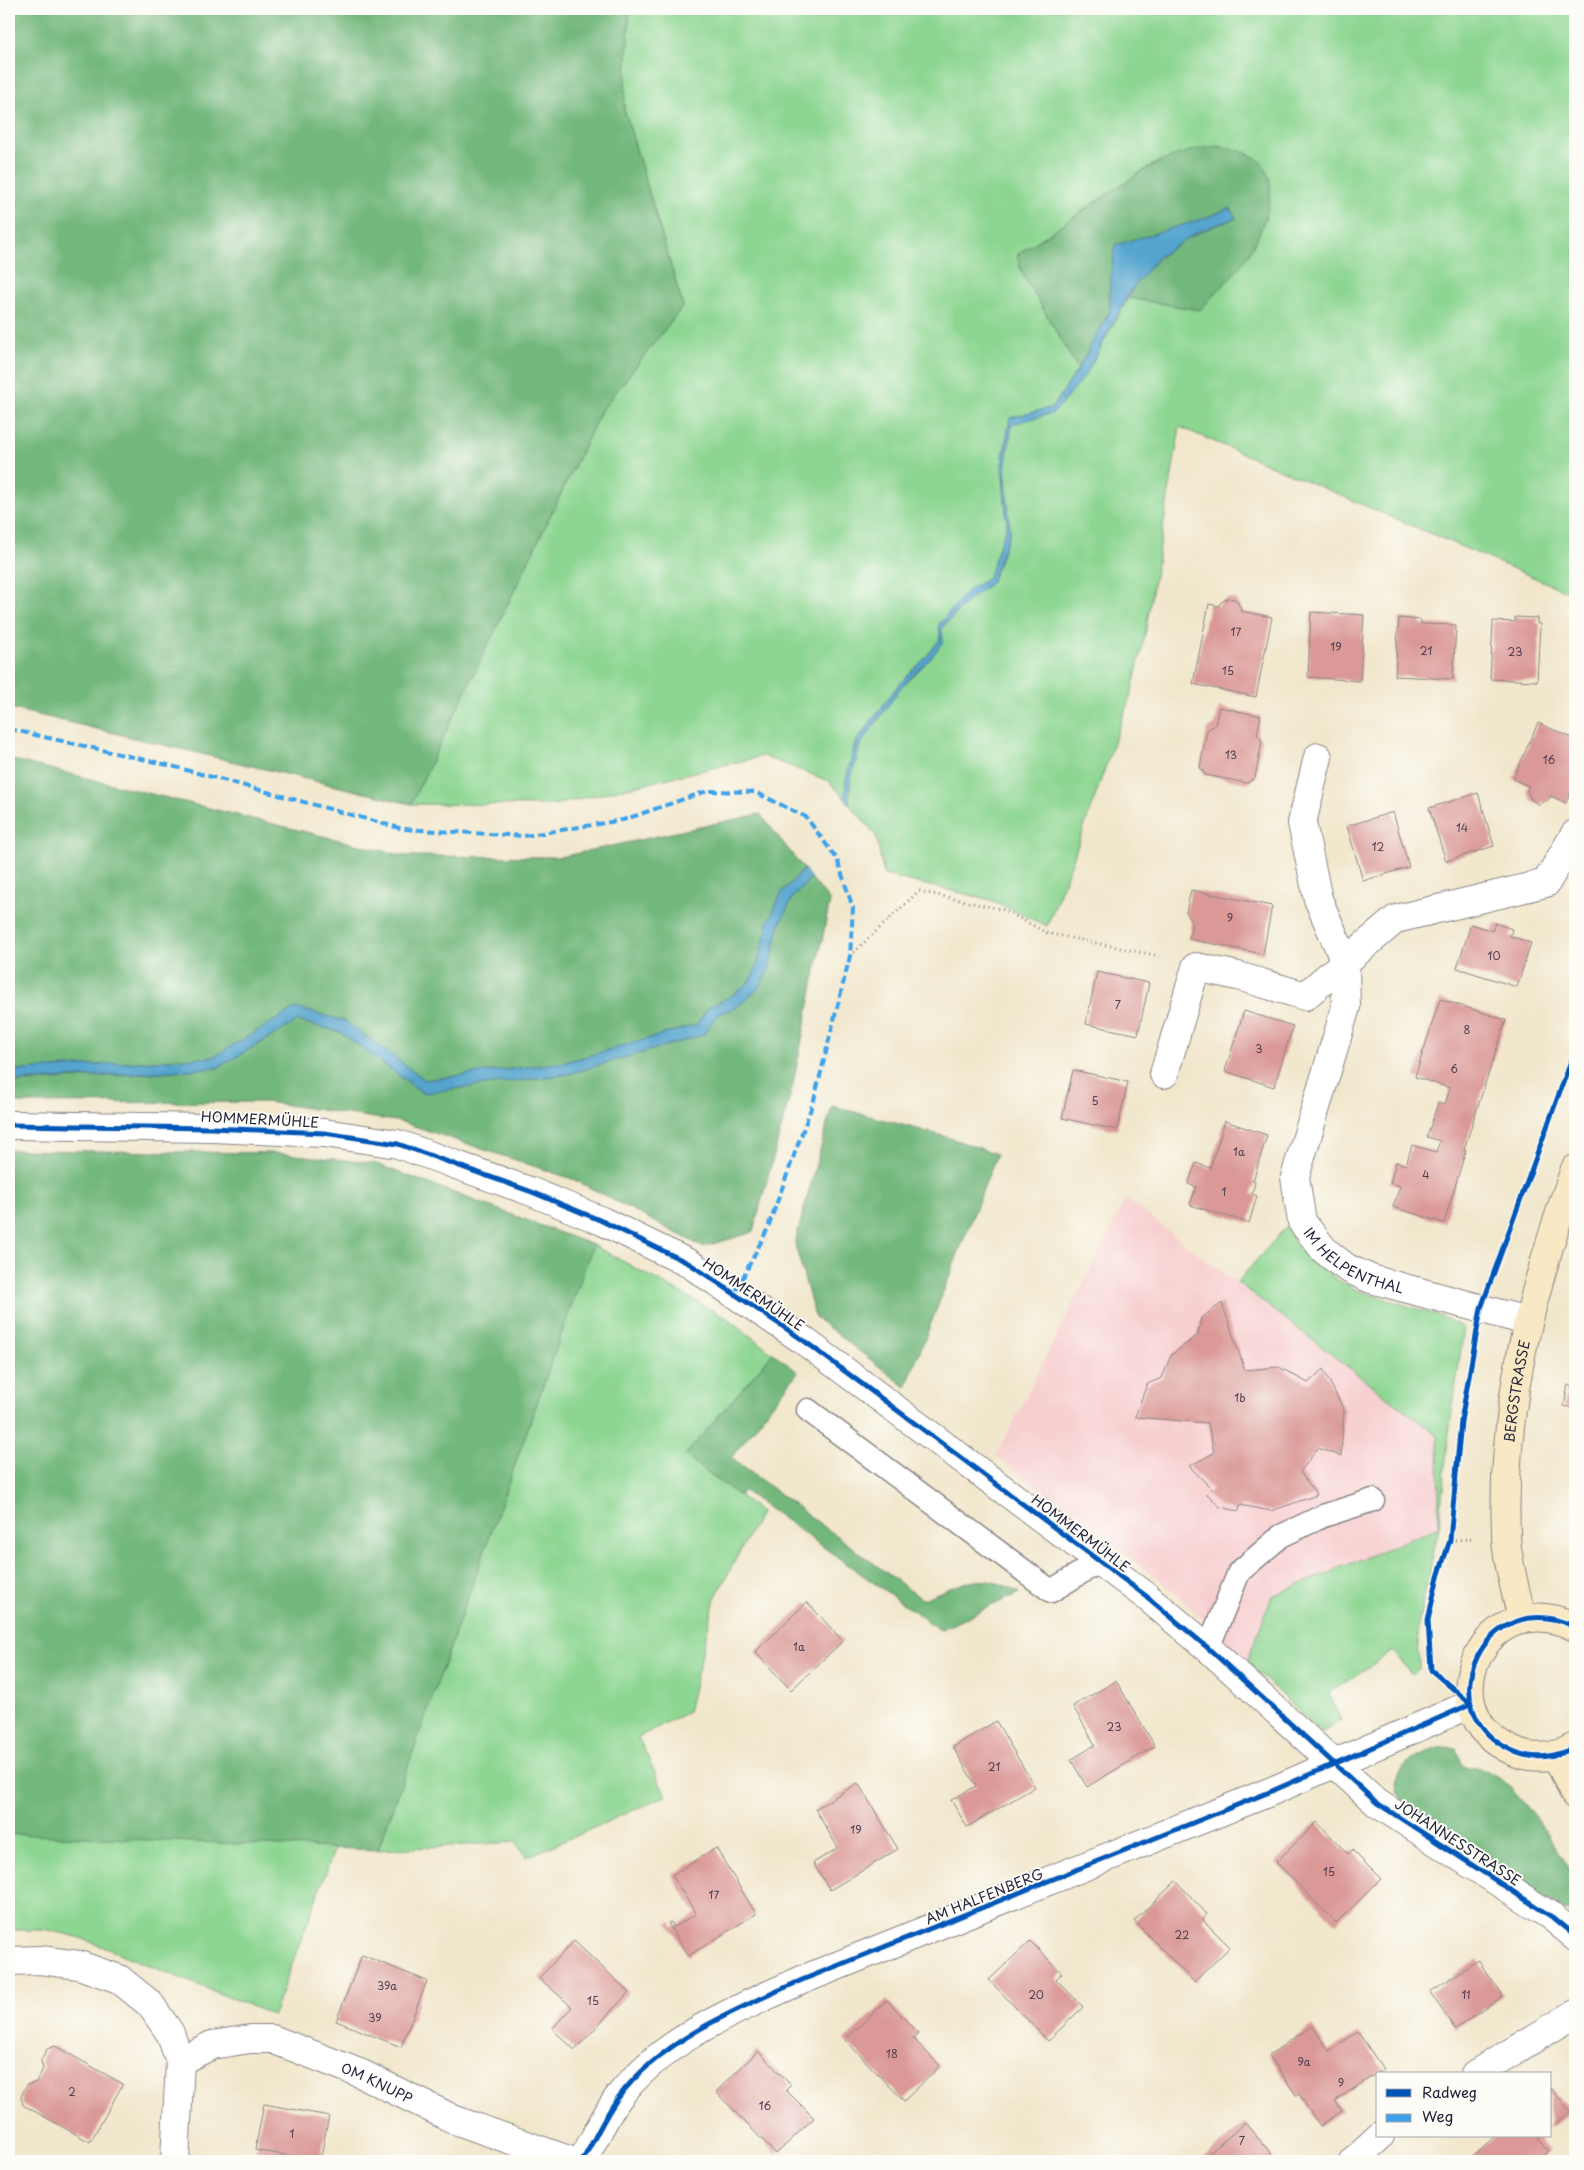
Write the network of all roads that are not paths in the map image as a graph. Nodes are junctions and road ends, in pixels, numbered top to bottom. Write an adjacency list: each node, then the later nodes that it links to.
1 (1318, 757): 3 (street, IM HELPENTHAL)
2 (1575, 834): 3 (street)
3 (1345, 962): 4 (street); 7 (street, IM HELPENTHAL)
4 (1164, 1074)
5 (9, 1125): 10 (street, HOMMERMÜHLE)
6 (1575, 1169): 7 (main road, BERGSTRASSE)
7 (1527, 1321): 11 (main road, BERGSTRASSE)
8 (808, 1410): 10 (lane)
9 (1373, 1500): 13 (lane)
10 (1100, 1562): 13 (street, HOMMERMÜHLE)
11 (1522, 1620): 12 (main road); 14 (main road)
12 (1575, 1628)
13 (1208, 1648): 16 (street, HOMMERMÜHLE)
14 (1471, 1704): 15 (main road); 16 (street, AM HALFENBERG)
15 (1565, 1751): 17 (main road)
16 (1333, 1763): 18 (street, JOHANNESSTRASSE); 26 (street, AM HALFENBERG)
17 (1575, 1795)
18 (1575, 1936)
19 (9, 1961): 21 (street)
20 (1575, 2014): 22 (street)
21 (180, 2061): 24 (street); 25 (street, OM KNUPP)
22 (1478, 2072)
23 (1378, 2138): 27 (street)
24 (175, 2161)
25 (571, 2161)
26 (582, 2161)
27 (1353, 2161)

